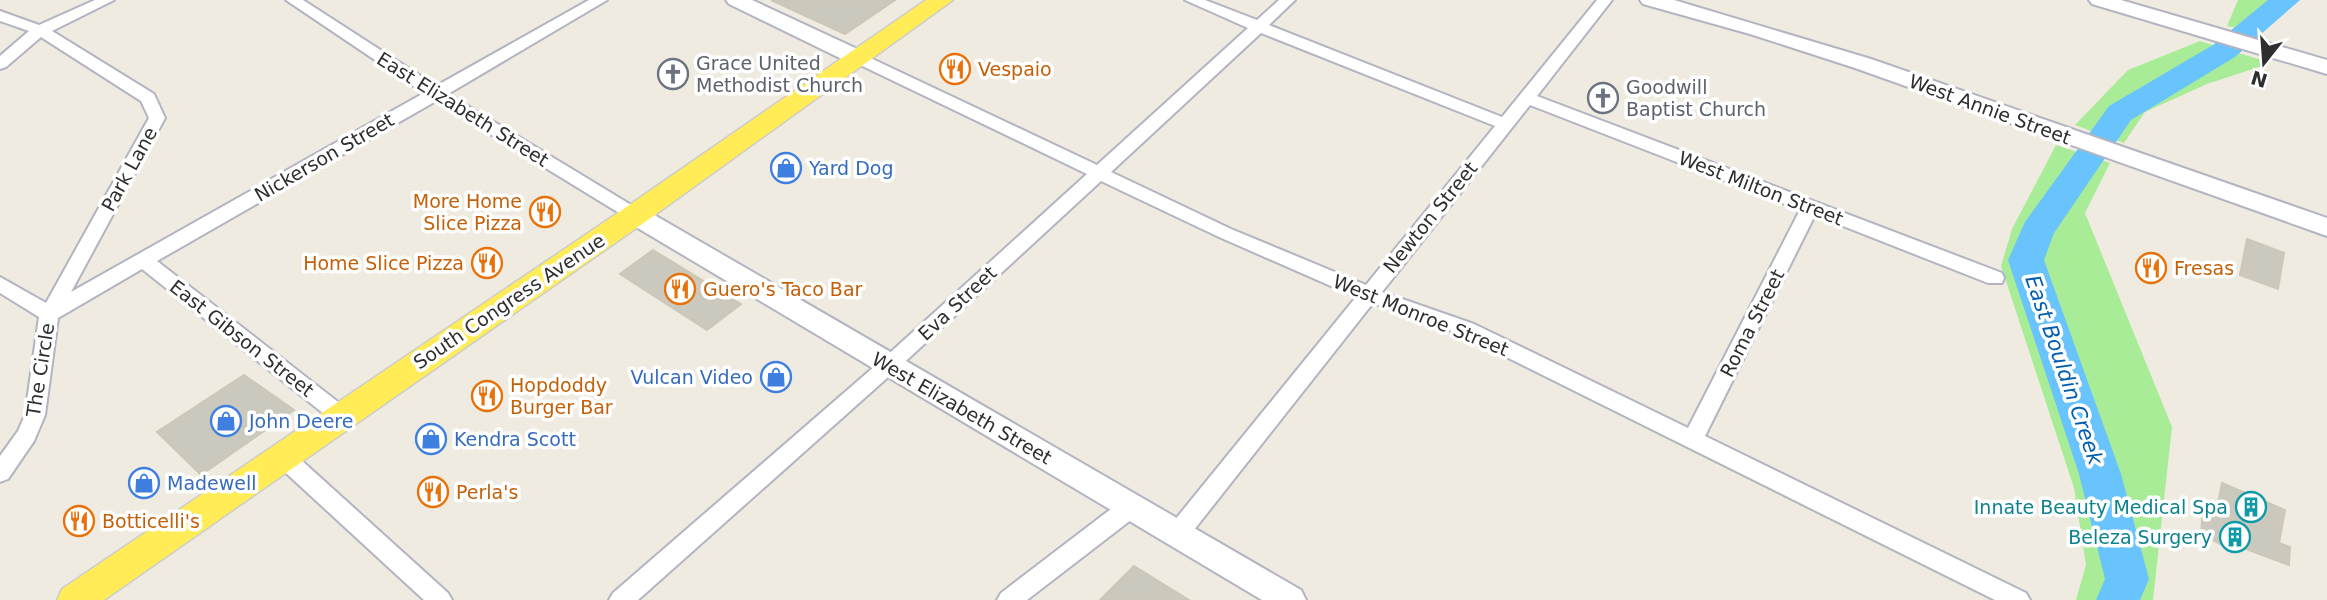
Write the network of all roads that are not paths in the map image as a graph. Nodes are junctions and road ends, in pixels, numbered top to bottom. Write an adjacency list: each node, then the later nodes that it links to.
1 (107, 0): 13 (street)
2 (293, 0): 17 (street, East Elizabeth Street)
3 (600, 0): 17 (street, Nickerson Street)
4 (736, 0): 14 (street)
5 (941, 0): 14 (main road, South Congress Avenue)
6 (1192, 0): 12 (street)
7 (1288, 0): 12 (street, Eva Street)
8 (1605, 0): 18 (street, Newton Street)
9 (1650, 0): 23 (street, West Annie Street)
10 (2099, 0): 16 (street)
11 (0, 16): 13 (street, Park Lane)
12 (1259, 26): 19 (street); 20 (street, Eva Street)
13 (40, 30): 15 (street); 28 (street, Park Lane)
14 (858, 58): 20 (street, West Monroe Street); 22 (main road, South Congress Avenue)
15 (0, 64)
16 (2327, 67)
17 (437, 94): 22 (street, East Elizabeth Street); 24 (street, Nickerson Street)
18 (1527, 98): 19 (street, Newton Street); 21 (street, West Milton Street)
19 (1505, 124): 27 (street, Newton Street)
20 (1097, 173): 27 (street, West Monroe Street); 29 (street, Eva Street)
21 (1810, 207): 25 (street, West Milton Street); 31 (street, Roma Street)
22 (635, 215): 29 (street, West Elizabeth Street); 30 (main road, South Congress Avenue)
23 (2327, 227)
24 (143, 260): 28 (street, Nickerson Street); 30 (street, East Gibson Street)
25 (1995, 278)
26 (0, 284): 28 (street, The Circle)
27 (1368, 294): 31 (street, West Monroe Street); 35 (street, Newton Street)
28 (49, 314): 33 (street, The Circle)
29 (888, 365): 34 (street, West Elizabeth Street); 38 (street, Eva Street)
30 (340, 415): 32 (main road, South Congress Avenue)
31 (1692, 440): 41 (street, West Monroe Street)
32 (282, 456): 36 (main road, South Congress Avenue); 37 (street)
33 (0, 473)
34 (1132, 506): 35 (street, West Elizabeth Street); 39 (street)
35 (1178, 533): 40 (street, West Elizabeth Street)
36 (75, 600)
37 (440, 600)
38 (621, 600)
39 (1009, 600)
40 (1290, 600)
41 (2018, 600)

